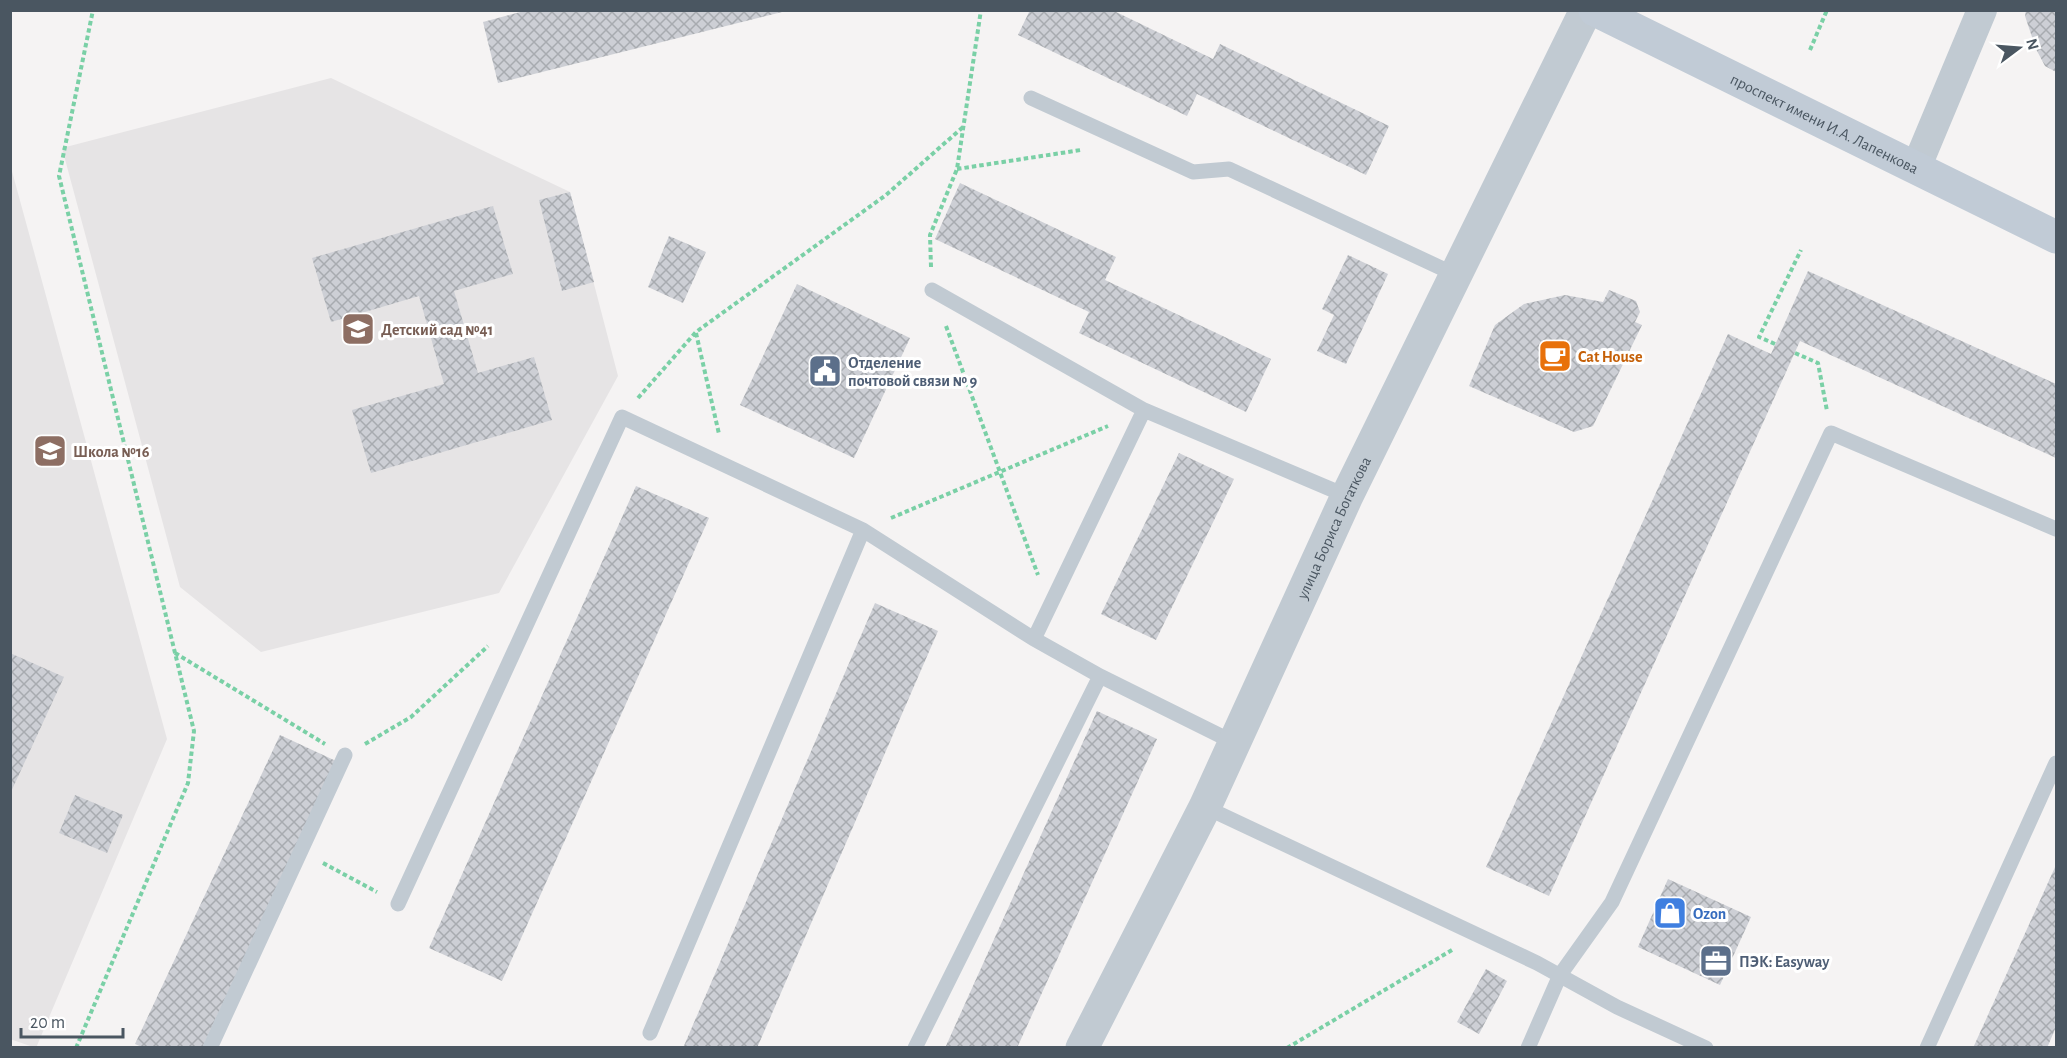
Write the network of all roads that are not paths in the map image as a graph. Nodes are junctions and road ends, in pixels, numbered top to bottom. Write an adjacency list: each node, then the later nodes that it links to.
1 (1586, 10): 8 (street, улица Бориса Богаткова)
2 (1595, 10): 4 (main road, проспект имени И.А. Лапенкова)
3 (1982, 10): 6 (street)
4 (1630, 18): 6 (main road, проспект имени И.А. Лапенкова)
5 (1030, 98): 8 (lane)
6 (1916, 168): 7 (main road, проспект имени И.А. Лапенкова)
7 (2056, 237)
8 (1454, 274): 11 (street, улица Бориса Богаткова)
9 (932, 290): 10 (lane)
10 (1144, 410): 11 (lane); 14 (lane)
11 (1347, 496): 16 (street, улица Бориса Богаткова)
12 (2056, 529): 21 (lane)
13 (863, 530): 14 (lane); 20 (lane); 22 (lane)
14 (1034, 639): 15 (lane)
15 (1100, 676): 16 (lane); 24 (lane)
16 (1233, 742): 19 (street, улица Бориса Богаткова)
17 (345, 755): 23 (lane)
18 (2056, 763): 28 (lane)
19 (1205, 807): 21 (lane); 25 (street, улица Бориса Богаткова)
20 (398, 904)
21 (1560, 975): 26 (lane); 27 (lane)
22 (650, 1033)
23 (210, 1047)
24 (915, 1047)
25 (1082, 1047)
26 (1528, 1047)
27 (1706, 1047)
28 (1927, 1047)

